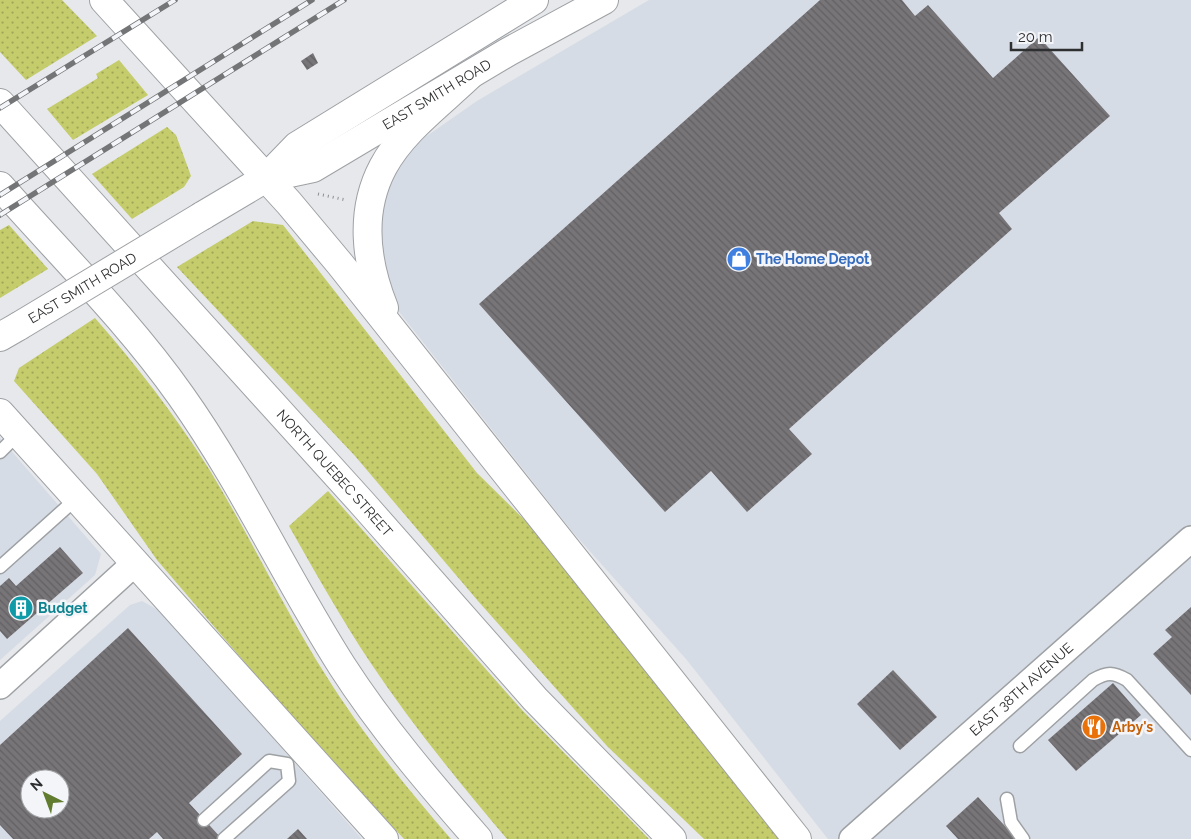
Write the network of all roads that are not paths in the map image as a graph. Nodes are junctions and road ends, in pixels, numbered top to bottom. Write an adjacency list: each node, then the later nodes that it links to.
1 (104, 0): 6 (main road)
2 (534, 0): 6 (main road, EAST SMITH ROAD)
3 (604, 0): 4 (main road, EAST SMITH ROAD)
4 (470, 75): 6 (main road, EAST SMITH ROAD); 9 (main road)
5 (0, 103): 25 (main road, NORTH QUEBEC STREET)
6 (266, 178): 8 (main road, EAST SMITH ROAD, bridge); 9 (main road)
7 (0, 186): 24 (main road)
8 (9, 331)
9 (394, 333): 26 (main road)
10 (0, 413): 11 (main road)
11 (9, 443): 12 (main road)
12 (77, 498): 14 (main road); 15 (lane)
13 (1191, 539): 27 (street, EAST 38TH AVENUE)
14 (135, 563): 16 (street); 19 (main road)
15 (0, 567)
16 (0, 686)
17 (1020, 746): 18 (lane)
18 (1191, 750)
19 (295, 756): 21 (lane); 22 (lane); 23 (main road)
20 (1007, 799): 28 (lane)
21 (204, 820)
22 (224, 839)
23 (384, 839)
24 (478, 839)
25 (672, 839)
26 (797, 839)
27 (852, 839)
28 (1023, 839)

